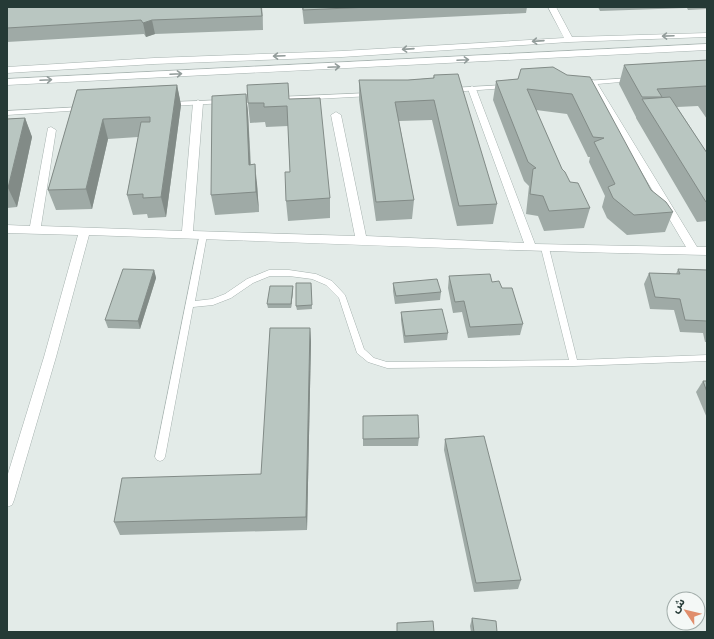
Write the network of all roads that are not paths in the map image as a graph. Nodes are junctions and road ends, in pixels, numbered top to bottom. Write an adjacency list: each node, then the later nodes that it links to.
1 (552, 7): 3 (street)
2 (707, 35): 3 (street, one-way to 3)
3 (569, 40): 5 (street, one-way to 5)
4 (707, 47): 7 (street, one-way to 4)
5 (7, 70)
6 (640, 80): 9 (lane)
7 (7, 82)
8 (577, 83): 9 (lane)
9 (593, 83): 30 (street)
10 (514, 86): 11 (lane)
11 (472, 89): 12 (lane); 28 (street)
12 (442, 91)
13 (374, 94): 14 (lane)
14 (267, 100)
15 (229, 101): 16 (lane)
16 (198, 103): 17 (lane); 25 (street)
17 (167, 104)
18 (89, 108): 19 (lane)
19 (7, 113)
20 (336, 115): 27 (street)
21 (51, 130): 23 (street)
22 (7, 229): 23 (street)
23 (35, 230): 24 (street)
24 (84, 232): 25 (street); 36 (street)
25 (187, 235): 26 (street)
26 (203, 236): 27 (street); 32 (lane)
27 (361, 240): 28 (street)
28 (531, 247): 29 (street)
29 (544, 248): 30 (street); 34 (lane)
30 (694, 251): 31 (street)
31 (707, 251)
32 (190, 305): 34 (lane); 35 (lane)
33 (707, 358): 34 (lane)
34 (574, 363)
35 (160, 457)
36 (7, 500)

